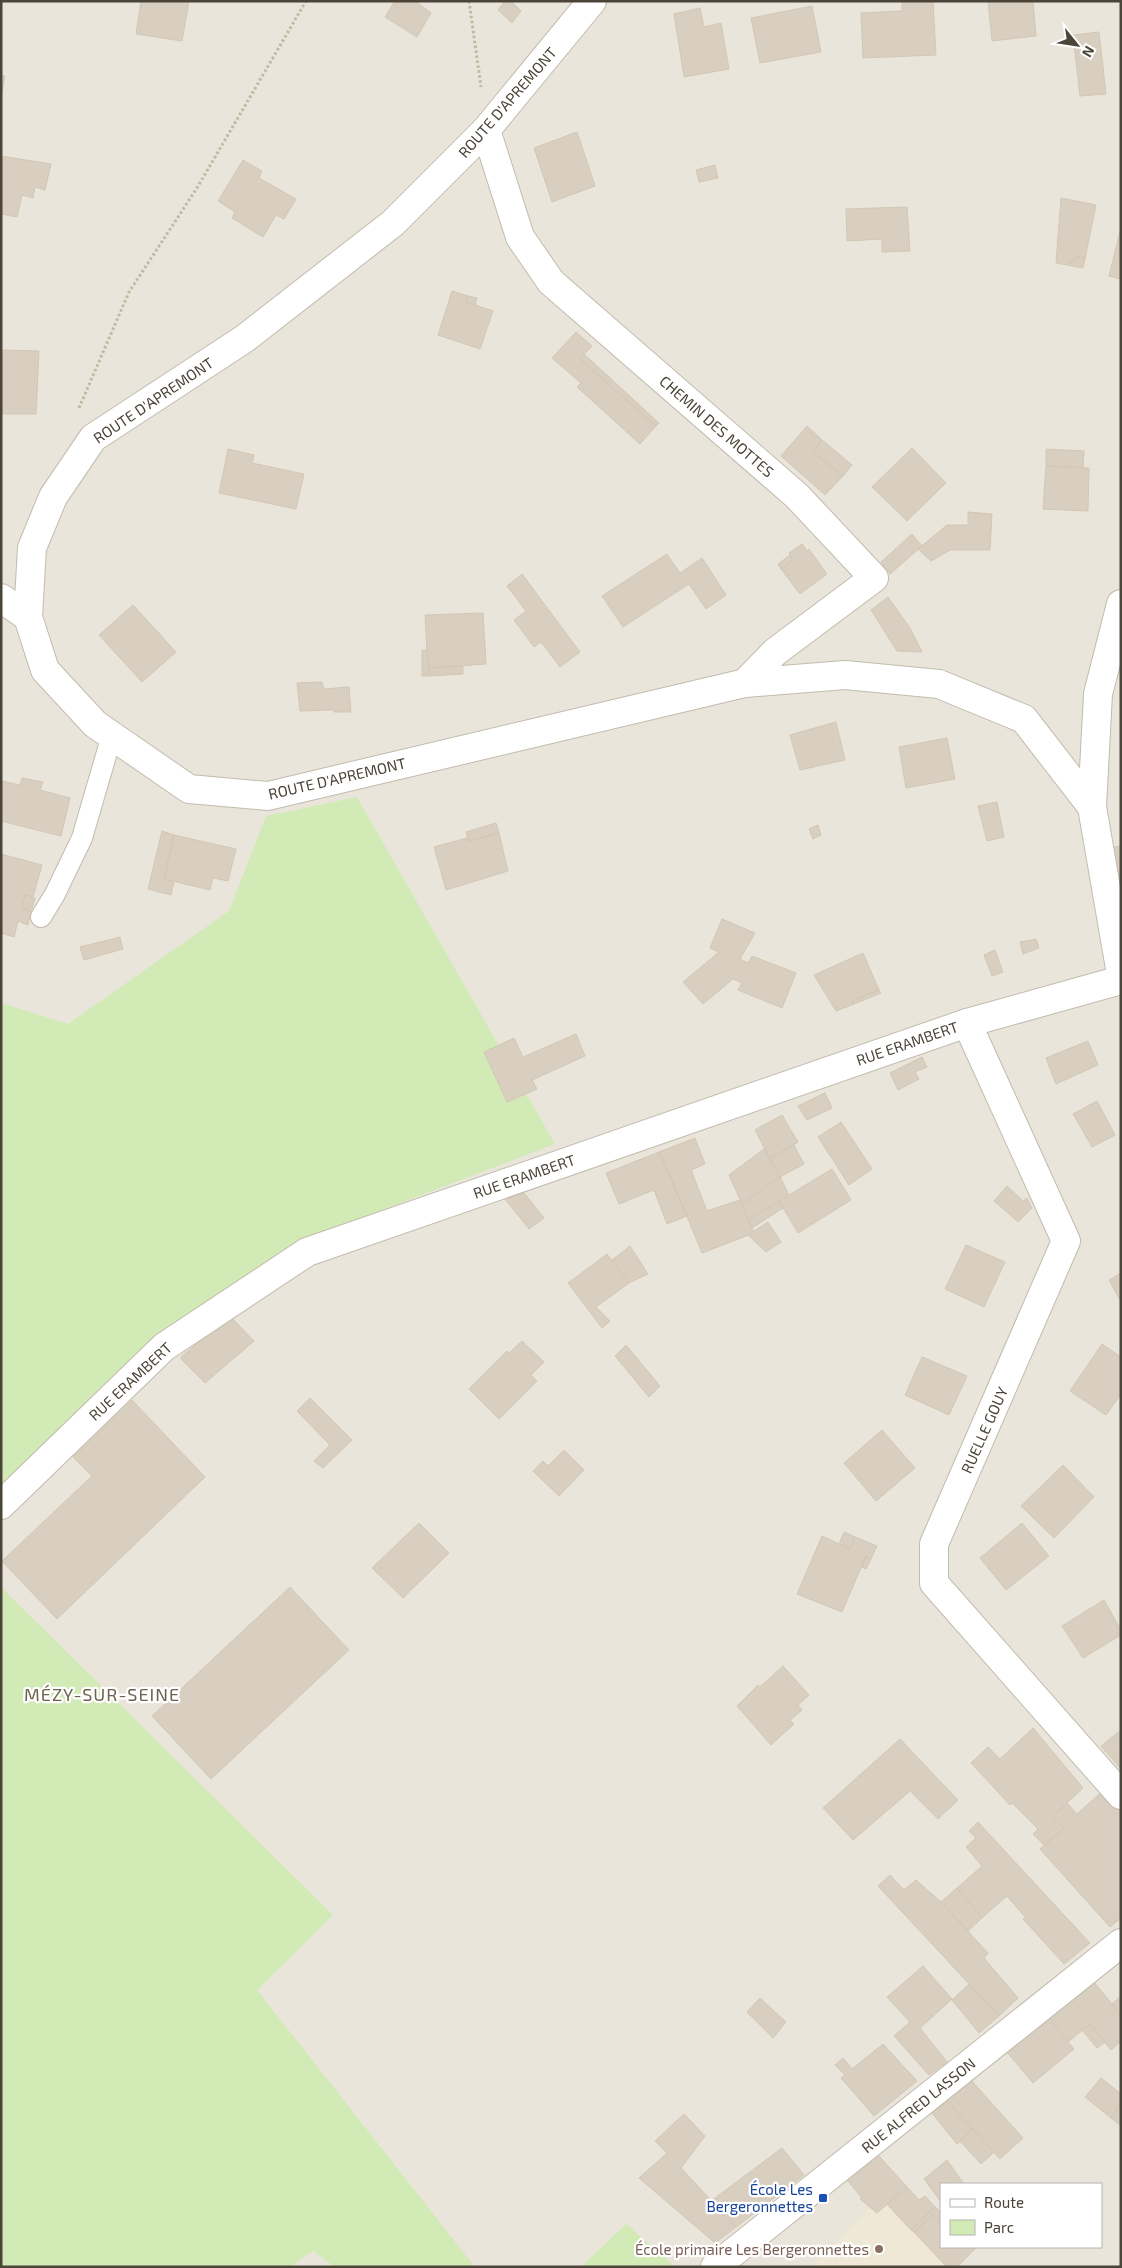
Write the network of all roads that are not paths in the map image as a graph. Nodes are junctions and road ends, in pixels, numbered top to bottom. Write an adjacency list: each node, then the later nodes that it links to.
1 (592, 1): 2 (street, ROUTE D'APREMONT)
2 (486, 130): 5 (street, ROUTE D'APREMONT); 6 (street, CHEMIN DES MOTTES)
3 (1, 598): 5 (street)
4 (1121, 604): 8 (street)
5 (28, 617): 7 (street, ROUTE D'APREMONT)
6 (745, 683): 7 (street, ROUTE D'APREMONT); 8 (street, ROUTE D'APREMONT)
7 (112, 735): 9 (lane)
8 (1092, 808): 10 (street, ROUTE D'APREMONT)
9 (41, 917)
10 (1121, 974)
11 (1121, 980): 12 (street, RUE ERAMBERT)
12 (967, 1022): 13 (street, RUE ERAMBERT); 14 (street, RUELLE GOUY)
13 (1, 1505)
14 (1121, 1795)
15 (1121, 1943): 16 (street, RUE ALFRED LASSON)
16 (715, 2267)

